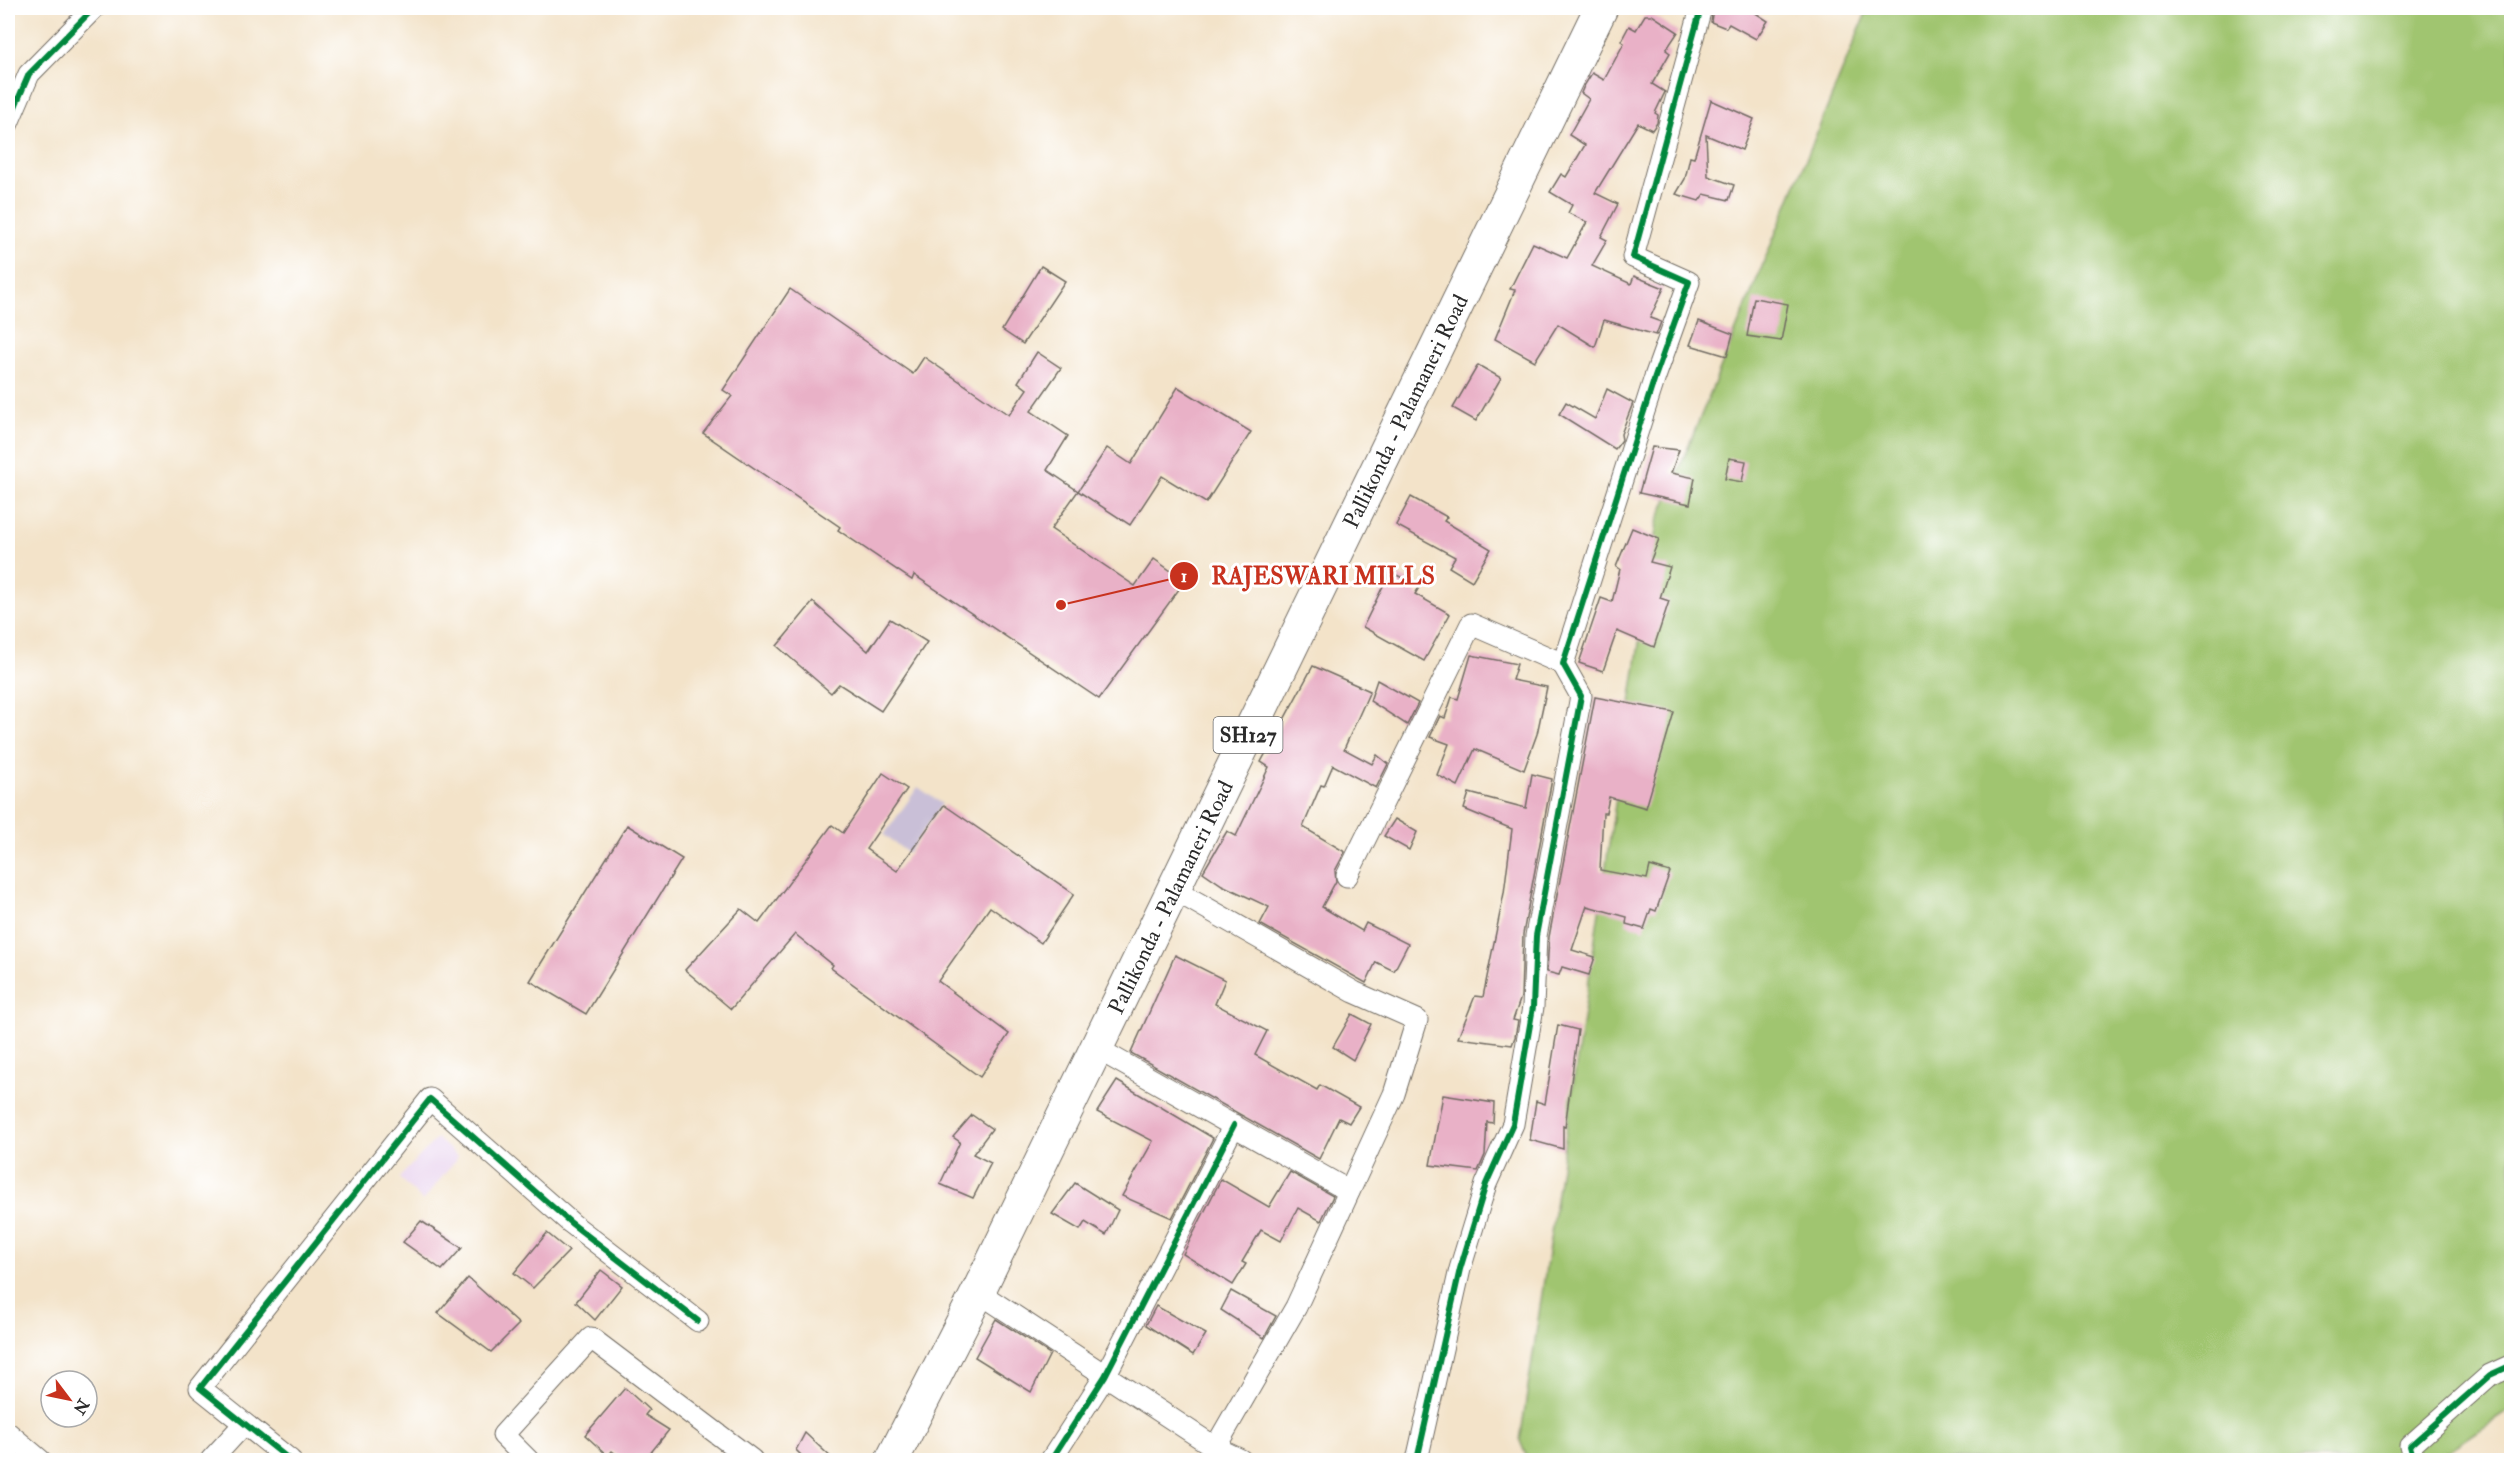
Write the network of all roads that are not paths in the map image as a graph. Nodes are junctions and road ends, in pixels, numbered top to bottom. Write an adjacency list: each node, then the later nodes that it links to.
1 (94, 8): 4 (street)
2 (1601, 8): 7 (main road, Pallikonda - Palamaneri Road / SH127)
3 (1701, 8): 5 (street)
4 (8, 123)
5 (1563, 664): 6 (street); 26 (street)
6 (1347, 876)
7 (1173, 889): 8 (main road, Pallikonda - Palamaneri Road / SH127); 10 (street)
8 (1096, 1048): 9 (street); 11 (main road, Pallikonda - Palamaneri Road / SH127)
9 (1234, 1125): 10 (street); 14 (street)
10 (1349, 1191): 17 (street)
11 (978, 1292): 14 (street); 23 (main road, Pallikonda - Palamaneri Road / SH127)
12 (698, 1321): 15 (street)
13 (2511, 1365): 27 (street)
14 (1105, 1376): 17 (street); 24 (street)
15 (244, 1424): 19 (street); 20 (street)
16 (8, 1433): 18 (street)
17 (1212, 1454): 25 (street)
18 (40, 1461)
19 (211, 1461)
20 (290, 1461)
21 (528, 1461): 22 (street)
22 (752, 1461)
23 (892, 1461)
24 (1051, 1461)
25 (1241, 1461)
26 (1417, 1461)
27 (2414, 1461)

